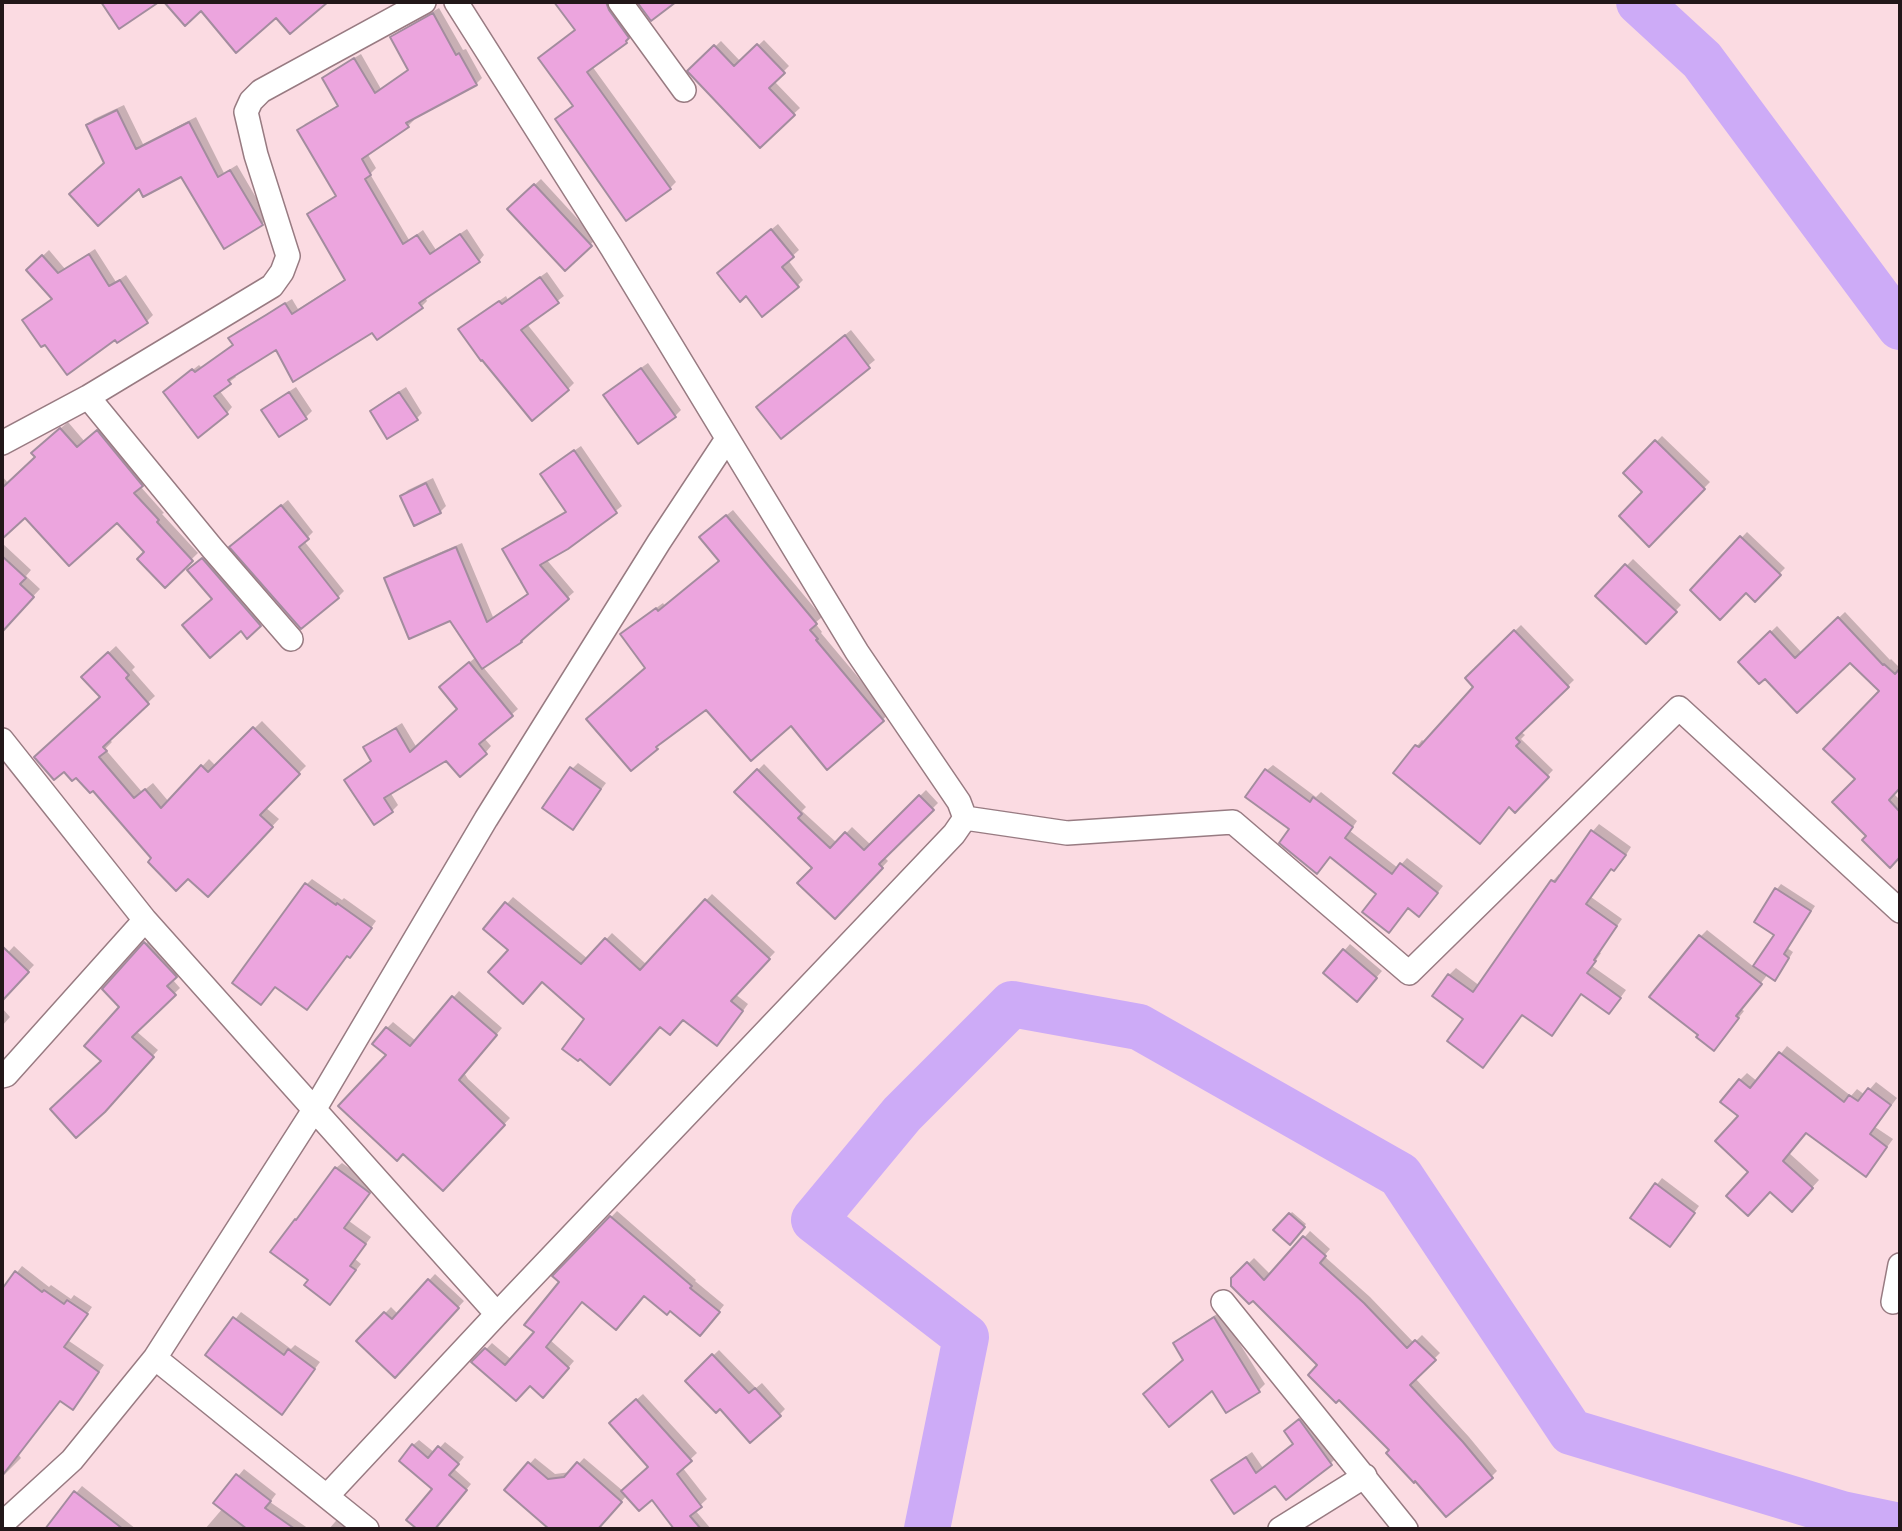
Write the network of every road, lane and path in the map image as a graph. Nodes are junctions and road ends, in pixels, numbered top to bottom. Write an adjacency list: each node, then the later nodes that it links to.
1 (424, 2): 5 (street)
2 (456, 2): 6 (street)
3 (620, 2): 4 (street)
4 (684, 90)
5 (88, 397): 7 (street); 8 (street)
6 (727, 439): 10 (street); 14 (street)
7 (2, 443)
8 (291, 639)
9 (2, 740): 12 (street)
10 (965, 818): 11 (street); 18 (street)
11 (1900, 911)
12 (145, 920): 13 (street); 14 (street)
13 (2, 1076)
14 (314, 1111): 18 (street); 19 (street)
15 (1900, 1265): 17 (street)
16 (1223, 1302): 20 (street)
17 (1893, 1302)
18 (496, 1314): 21 (street)
19 (155, 1357): 21 (street); 22 (street)
20 (1364, 1476): 24 (street); 25 (street)
21 (327, 1496): 23 (street)
22 (2, 1524)
23 (367, 1529)
24 (1280, 1529)
25 (1406, 1529)

